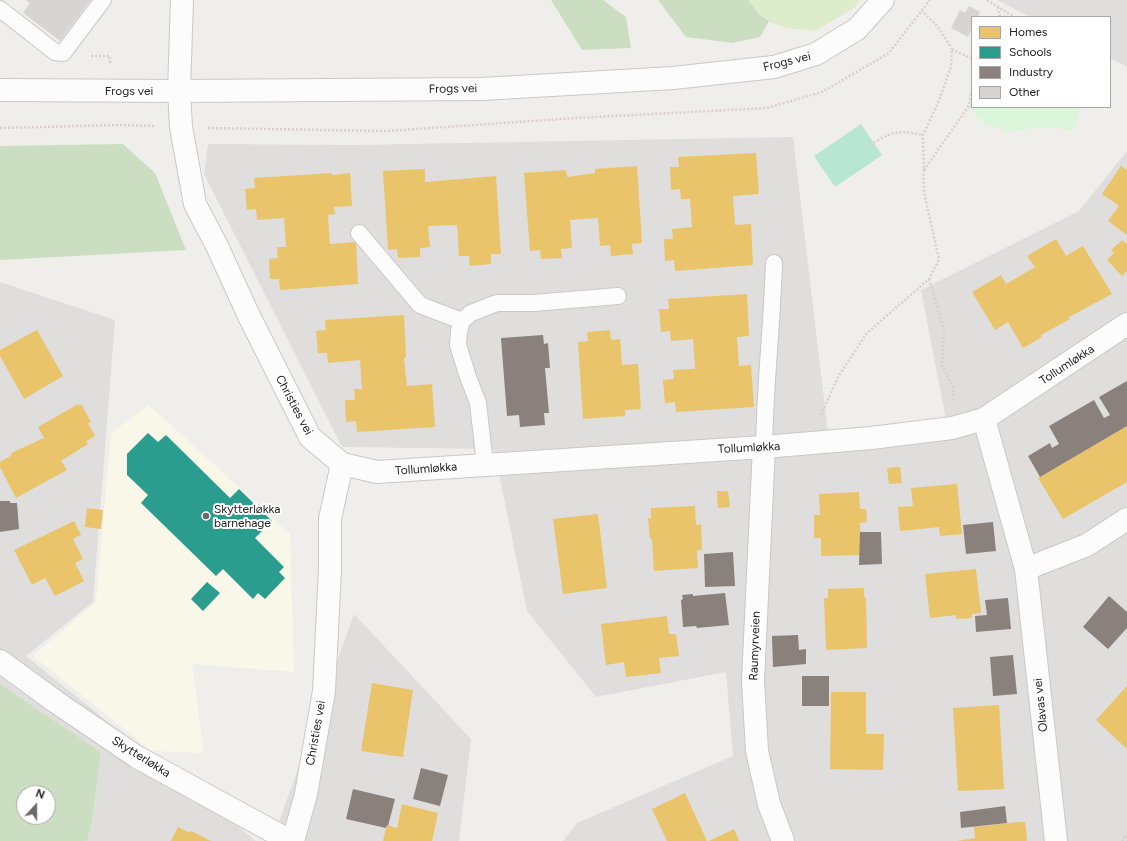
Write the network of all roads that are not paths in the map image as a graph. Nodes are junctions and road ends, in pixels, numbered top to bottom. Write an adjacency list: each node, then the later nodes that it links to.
1 (103, 0): 4 (lane)
2 (182, 0): 6 (street, Christies vei)
3 (883, 0): 6 (street, Frogs vei)
4 (0, 9)
5 (0, 90): 6 (street, Frogs vei)
6 (179, 91): 14 (street, Christies vei)
7 (359, 233): 10 (lane)
8 (774, 263): 13 (lane)
9 (618, 296): 10 (lane)
10 (462, 321): 15 (lane)
11 (1127, 324): 12 (street, Tollumløkka)
12 (984, 419): 13 (street, Tollumløkka); 17 (street, Olavas vei)
13 (764, 447): 15 (street, Tollumløkka); 21 (street, Raumyrveien)
14 (342, 464): 15 (street, Tollumløkka); 20 (street, Christies vei)
15 (485, 464)
16 (1127, 519): 17 (street)
17 (1026, 569): 22 (street, Olavas vei)
18 (0, 661): 19 (street, Skytterløkka)
19 (290, 841)
20 (293, 841)
21 (783, 841)
22 (1056, 841)

